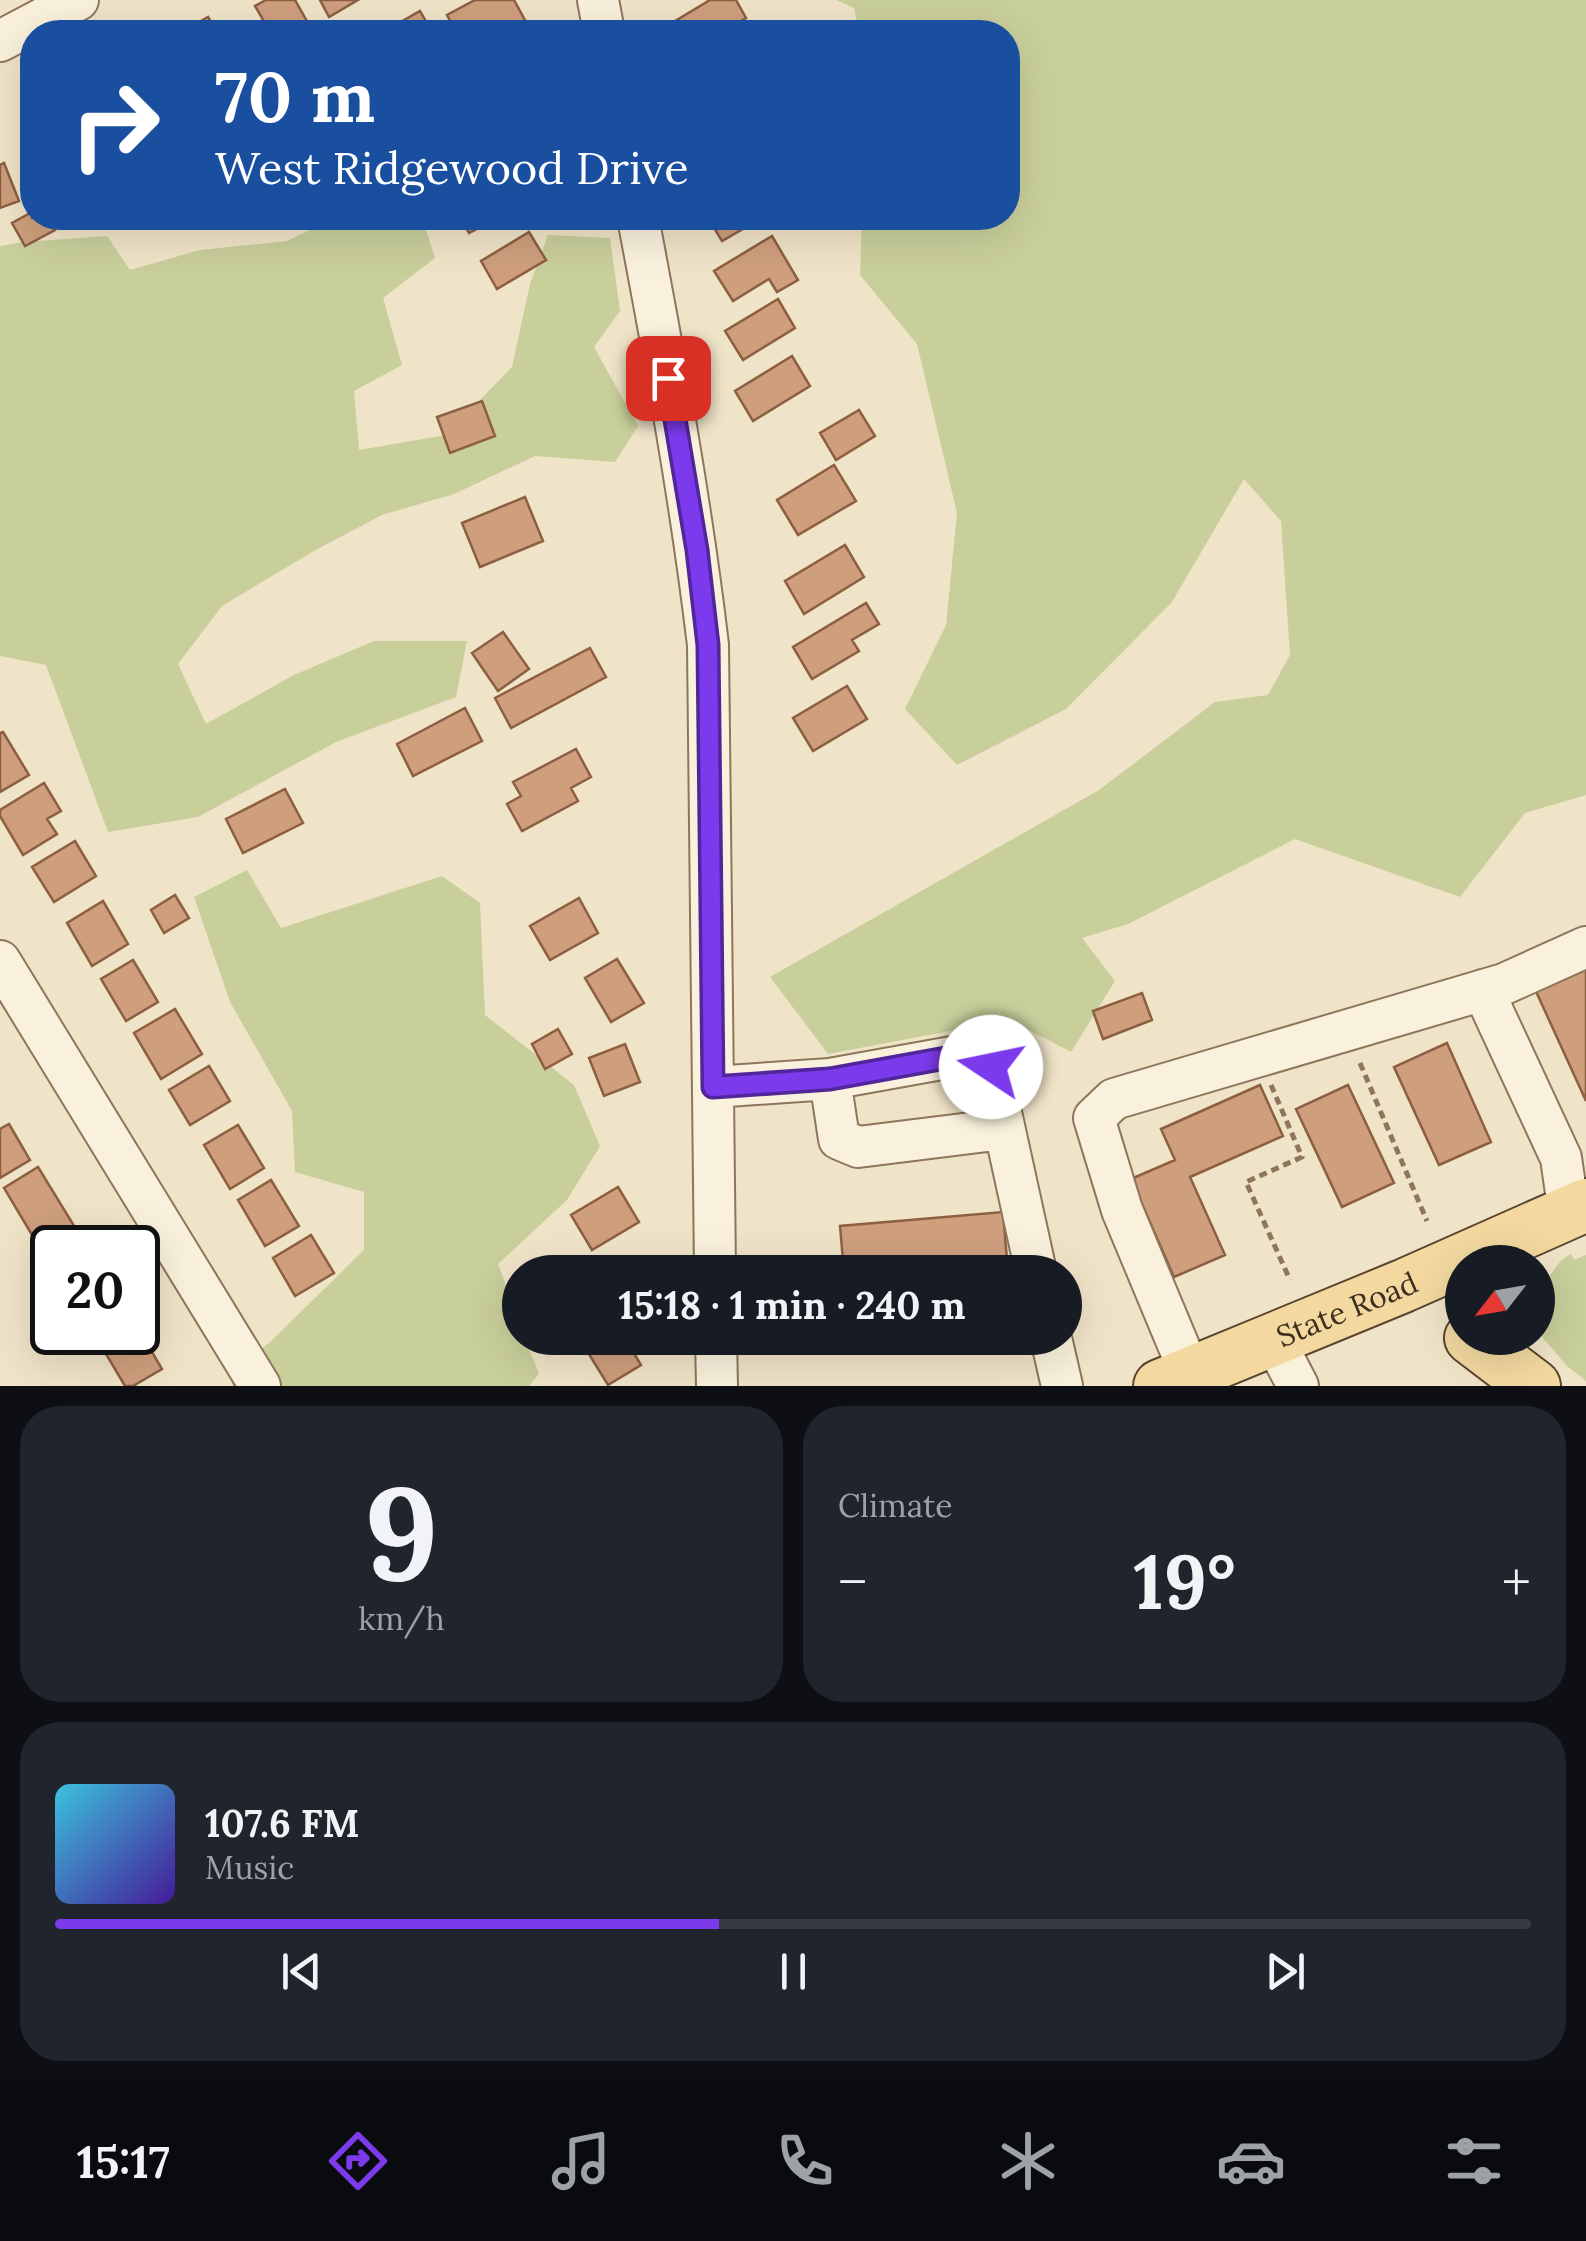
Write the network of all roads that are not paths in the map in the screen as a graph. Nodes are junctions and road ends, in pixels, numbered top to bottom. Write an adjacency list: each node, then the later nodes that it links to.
1 (78, 0): 2 (street)
2 (39, 20)
3 (640, 230): 8 (street)
4 (1586, 947): 6 (street)
5 (0, 960): 20 (street)
6 (1483, 990): 10 (street); 19 (street)
7 (830, 1079): 8 (street); 9 (street); 9 (street)
8 (713, 1087): 11 (street)
9 (1004, 1129): 12 (street)
10 (1578, 1209): 13 (main road, State Road)
11 (715, 1255)
12 (1032, 1255)
13 (1403, 1286): 14 (main road); 15 (main road, State Road)
14 (1445, 1318)
15 (1273, 1338): 19 (main road, State Road); 23 (street)
16 (716, 1355): 21 (street)
17 (1055, 1355): 22 (street)
18 (1493, 1355): 24 (main road)
19 (1175, 1380)
20 (260, 1386)
21 (717, 1386)
22 (1062, 1386)
23 (1298, 1386)
24 (1534, 1386)

